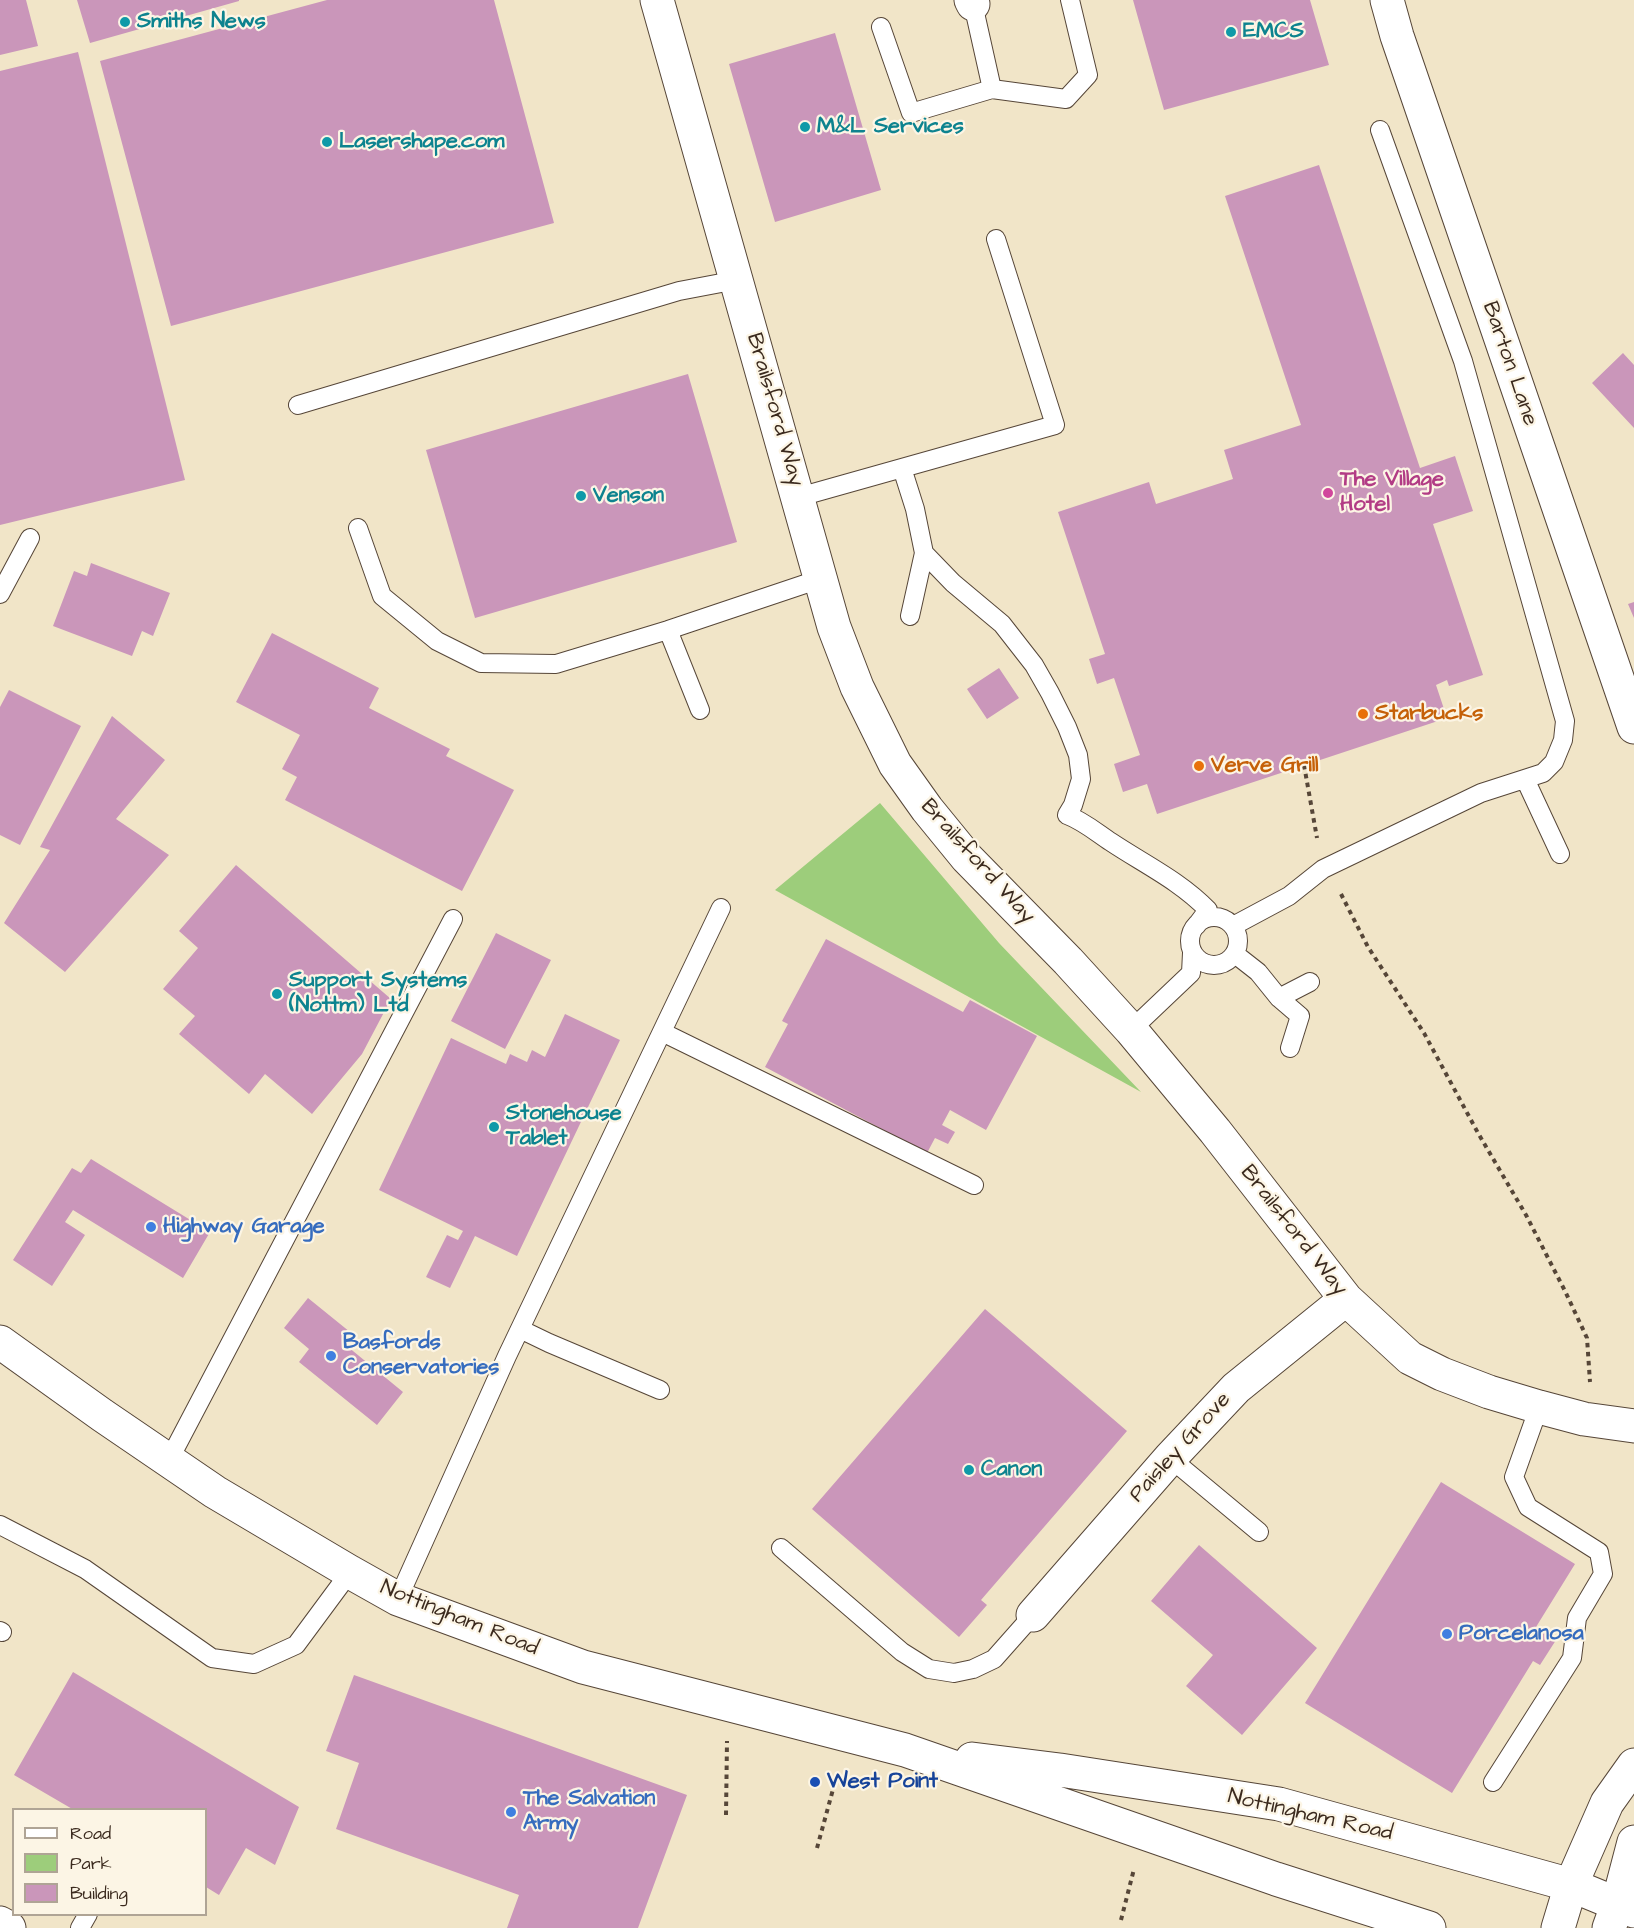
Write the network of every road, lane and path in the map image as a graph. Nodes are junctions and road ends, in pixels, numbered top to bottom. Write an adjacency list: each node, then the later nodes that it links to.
1 (659, 0): 9 (street, Brailsford Way)
2 (1070, 0): 6 (lane)
3 (1387, 0): 21 (street, Barton Lane)
4 (972, 2): 6 (lane)
5 (881, 27): 6 (lane)
6 (992, 89)
7 (1380, 130): 23 (lane)
8 (996, 239): 11 (lane)
9 (737, 280): 10 (lane); 12 (street, Brailsford Way)
10 (298, 405)
11 (902, 468): 12 (lane); 15 (lane)
12 (799, 497): 16 (street, Brailsford Way)
13 (358, 528): 19 (lane)
14 (30, 538): 17 (lane)
15 (924, 553): 18 (lane); 28 (lane)
16 (820, 579): 19 (lane); 34 (street, Brailsford Way)
17 (0, 594)
18 (910, 616)
19 (668, 630): 20 (lane)
20 (699, 710)
21 (1634, 727)
22 (1304, 765): 25 (path)
23 (1525, 779): 24 (lane); 25 (lane)
24 (1560, 855)
25 (1323, 869): 29 (lane); 43 (path)
26 (721, 908): 35 (lane)
27 (453, 919): 46 (lane)
28 (1196, 926): 29 (lane); 30 (lane)
29 (1233, 926): 31 (lane)
30 (1192, 953): 31 (lane); 34 (lane)
31 (1235, 954): 33 (lane)
32 (1310, 982): 33 (lane)
33 (1279, 998): 36 (lane)
34 (1131, 1030): 38 (street, Brailsford Way)
35 (662, 1032): 37 (lane); 39 (lane)
36 (1290, 1048)
37 (974, 1185)
38 (1346, 1299): 42 (street, Brailsford Way); 45 (street, Paisley Grove)
39 (520, 1329): 41 (lane); 51 (lane)
40 (0, 1342): 46 (street, Nottingham Road)
41 (660, 1390)
42 (1539, 1407): 43 (street, Brailsford Way); 57 (lane)
43 (1584, 1419): 44 (street, Brailsford Way)
44 (1634, 1426)
45 (1170, 1458): 48 (lane); 52 (street, Paisley Grove)
46 (169, 1460): 50 (street, Nottingham Road)
47 (0, 1525): 50 (lane)
48 (1259, 1532)
49 (781, 1548): 52 (lane)
50 (350, 1572): 51 (street, Nottingham Road)
51 (398, 1599): 53 (street, Nottingham Road)
52 (1033, 1615)
53 (728, 1704): 54 (street, Nottingham Road); 58 (path)
54 (848, 1736): 55 (street, Nottingham Road); 61 (path)
55 (905, 1750): 59 (street, Nottingham Road); 62 (street, Nottingham Road)
56 (1634, 1765): 62 (street)
57 (1493, 1782)
58 (726, 1815)
59 (1144, 1833): 64 (path); 67 (street, Nottingham Road)
60 (1634, 1842): 63 (street)
61 (817, 1848)
62 (1571, 1884): 63 (street, Nottingham Road); 68 (street)
63 (1620, 1914)
64 (1121, 1920)
65 (0, 1923): 66 (street)
66 (9, 1928)
67 (1429, 1928)
68 (1558, 1928)

